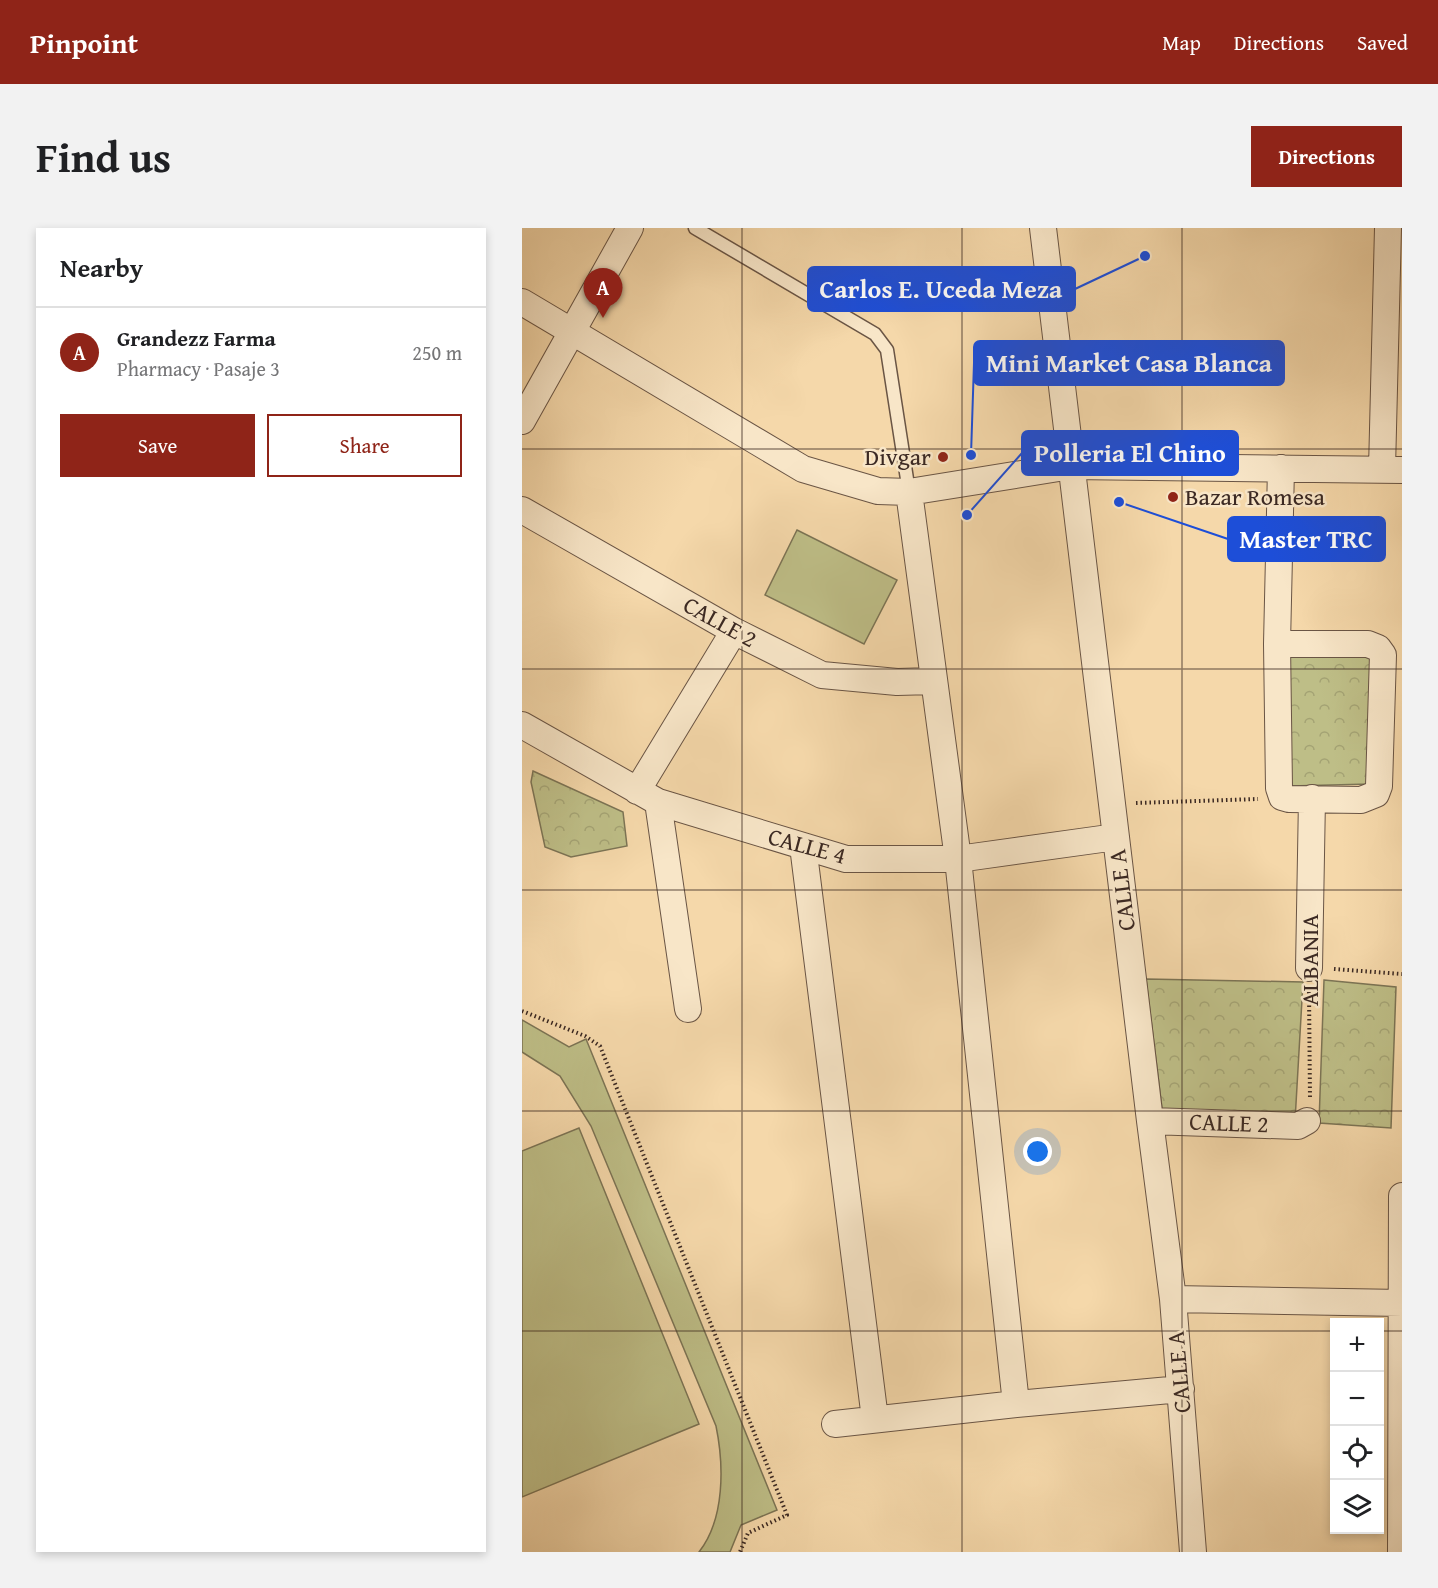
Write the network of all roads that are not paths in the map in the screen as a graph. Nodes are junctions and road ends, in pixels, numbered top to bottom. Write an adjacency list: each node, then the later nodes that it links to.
1 (630, 228): 6 (street)
2 (695, 228): 11 (lane)
3 (1043, 228): 8 (street, CALLE A)
4 (1388, 228): 10 (street)
5 (522, 302): 6 (street)
6 (572, 330): 7 (street); 11 (street)
7 (522, 422)
8 (1071, 466): 9 (street); 11 (street); 19 (street, CALLE A)
9 (1281, 468): 10 (street); 14 (street)
10 (1392, 470)
11 (909, 492): 15 (street)
12 (522, 510): 13 (street, CALLE 2)
13 (734, 631): 15 (street, CALLE 2); 17 (street)
14 (1277, 644): 18 (street); 18 (street)
15 (933, 681): 21 (street)
16 (522, 725): 17 (street, CALLE 4)
17 (647, 797): 20 (street, CALLE 4); 23 (street)
18 (1312, 798): 22 (street, ALBANIA)
19 (1116, 837): 21 (street, CALLE 4); 24 (street, CALLE A)
20 (803, 846): 21 (street, CALLE 4); 31 (street)
21 (958, 859): 30 (street)
22 (1309, 968)
23 (688, 1009)
24 (1150, 1121): 25 (street, CALLE 2); 27 (street, CALLE A)
25 (1307, 1121)
26 (1402, 1196): 28 (street)
27 (1173, 1299): 28 (street); 29 (street, CALLE A)
28 (1402, 1303): 34 (street)
29 (1181, 1389): 30 (street); 33 (street, CALLE A)
30 (1016, 1404): 31 (street)
31 (875, 1419): 32 (street)
32 (835, 1424)
33 (1193, 1552)
34 (1401, 1552)

